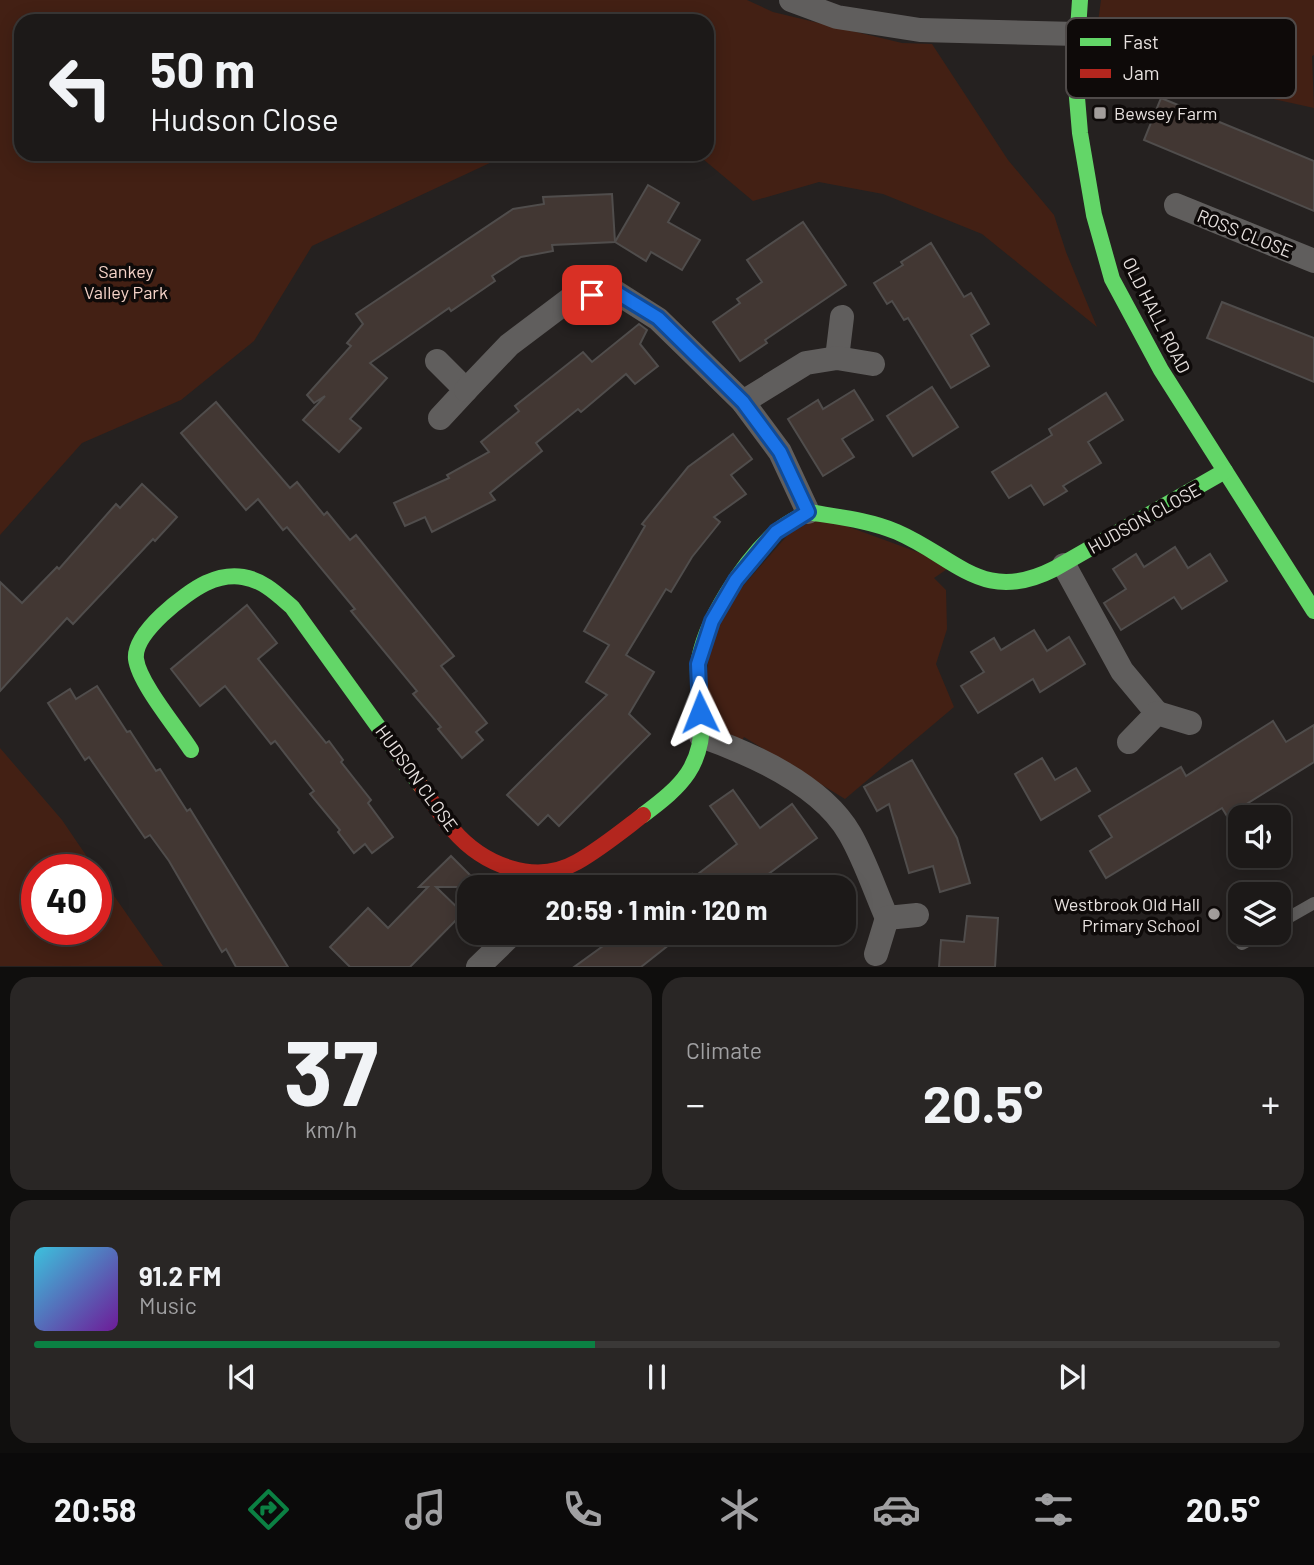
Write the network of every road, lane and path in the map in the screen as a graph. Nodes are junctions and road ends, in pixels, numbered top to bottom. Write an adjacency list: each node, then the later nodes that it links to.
1 (791, 0): 4 (street)
2 (1080, 0): 3 (street, OLD HALL ROAD)
3 (1078, 18)
4 (1066, 34)
5 (1077, 98): 15 (street, OLD HALL ROAD)
6 (1176, 205): 7 (street, ROSS CLOSE)
7 (1314, 261)
8 (842, 317): 9 (street)
9 (837, 358): 11 (street); 13 (street)
10 (437, 361): 12 (street)
11 (873, 364)
12 (466, 390): 13 (street); 14 (street)
13 (743, 402): 16 (street)
14 (440, 418)
15 (1225, 471): 17 (street, HUDSON CLOSE); 18 (street, OLD HALL ROAD)
16 (808, 512): 17 (street, HUDSON CLOSE); 21 (street, HUDSON CLOSE)
17 (1064, 565): 19 (street)
18 (1314, 611)
19 (1157, 713): 20 (street); 22 (street)
20 (1190, 723)
21 (701, 736): 25 (street, HUDSON CLOSE); 29 (street)
22 (1129, 742)
23 (191, 750): 24 (street, HUDSON CLOSE)
24 (527, 875)
25 (554, 875)
26 (1314, 902): 28 (lane)
27 (917, 915): 29 (street)
28 (1291, 916)
29 (887, 918): 31 (street)
30 (501, 945): 32 (street)
31 (876, 954)
32 (478, 967)

